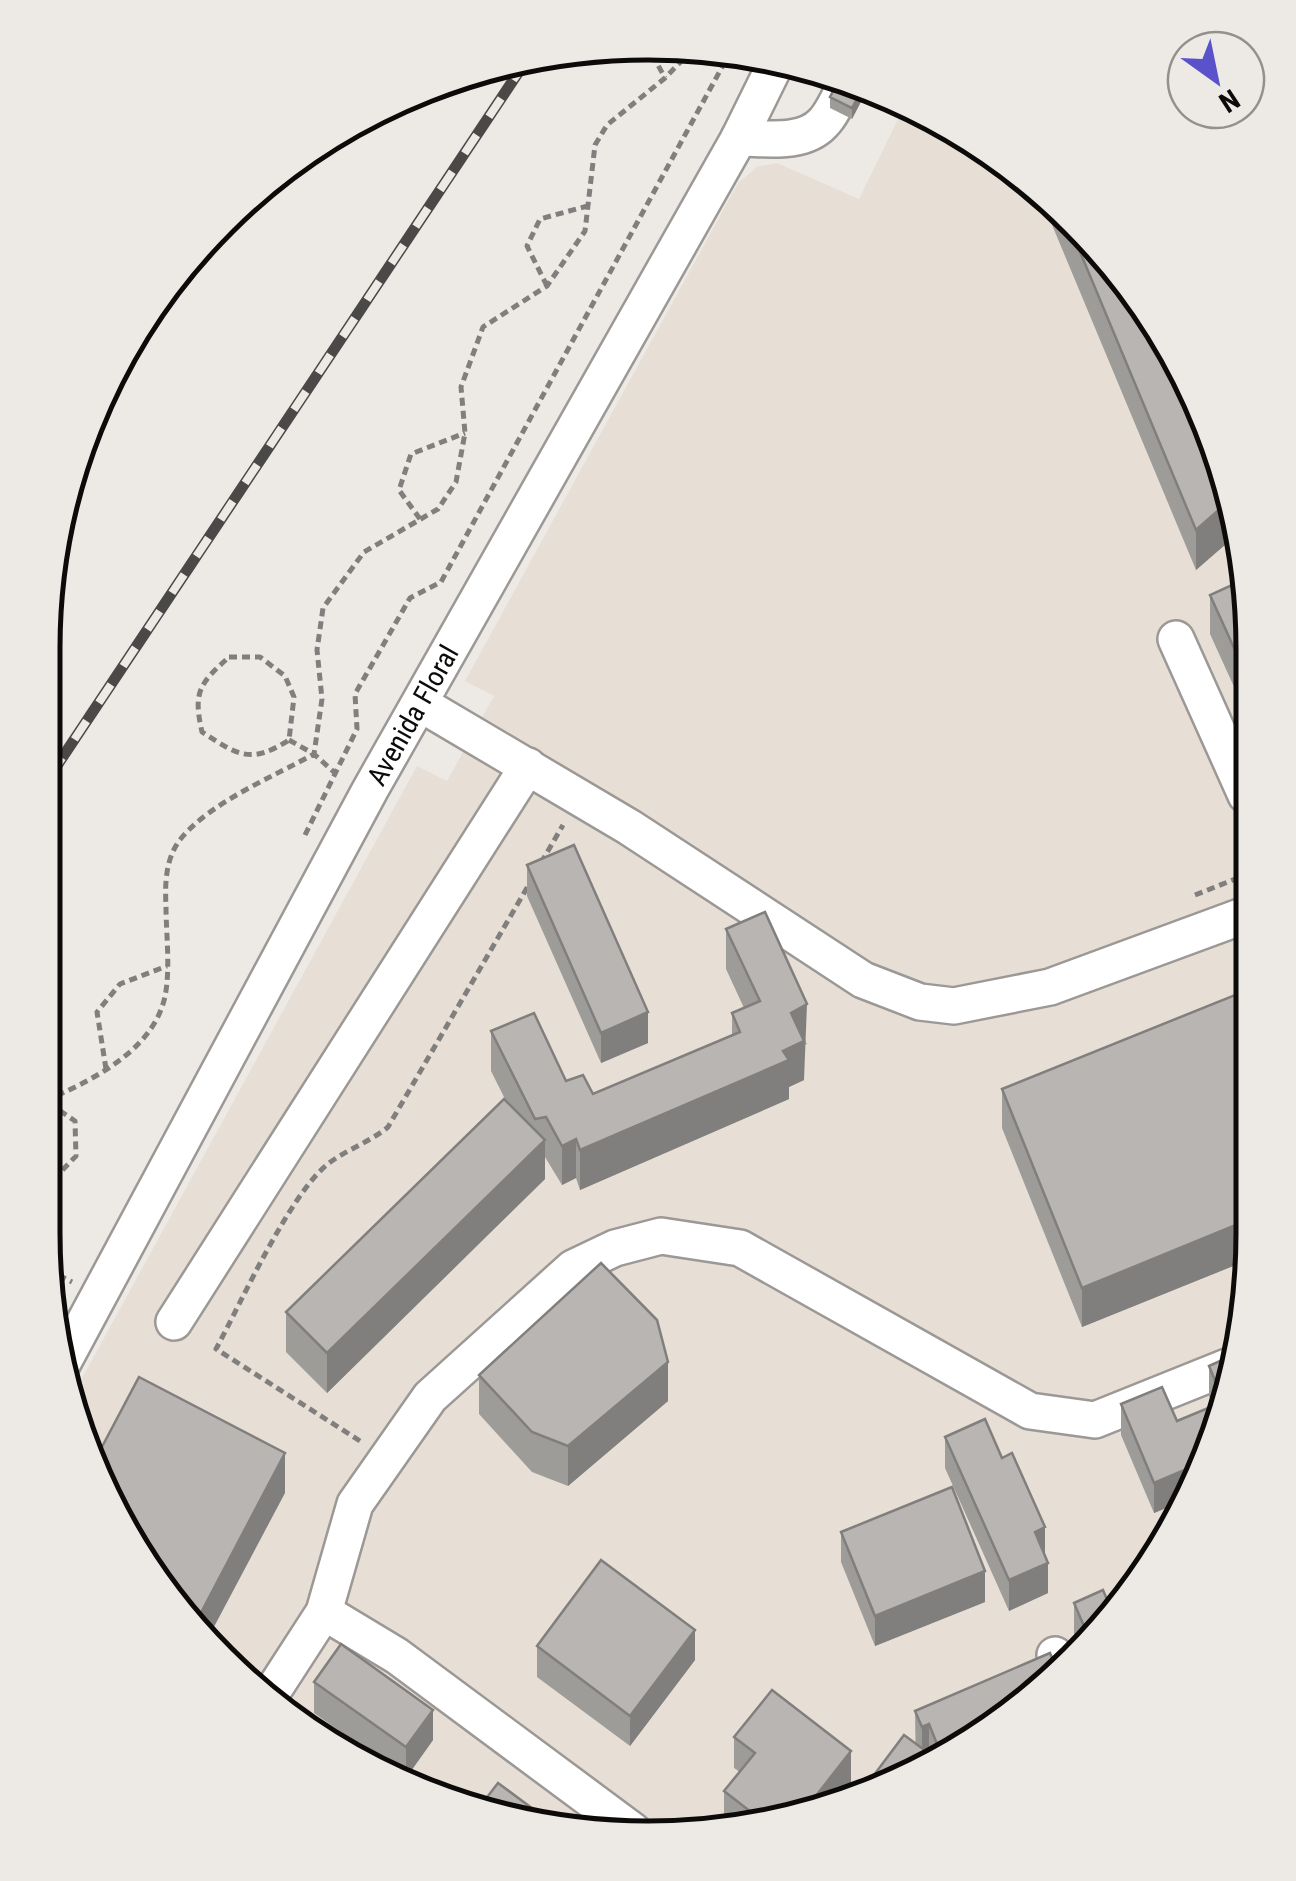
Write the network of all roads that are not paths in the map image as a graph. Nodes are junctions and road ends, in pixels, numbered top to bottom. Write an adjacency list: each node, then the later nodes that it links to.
1 (771, 73): 3 (street, Avenida Floral)
2 (841, 92): 3 (street)
3 (739, 138): 5 (street, Avenida Floral)
4 (1176, 639): 7 (street)
5 (421, 704): 6 (street); 10 (street, Avenida Floral)
6 (528, 766): 8 (street); 9 (street)
7 (1236, 773)
8 (1236, 918)
9 (174, 1322)
10 (71, 1348)
11 (1220, 1370): 12 (street)
12 (324, 1612): 13 (street); 14 (street)
13 (276, 1688)
14 (618, 1820)

